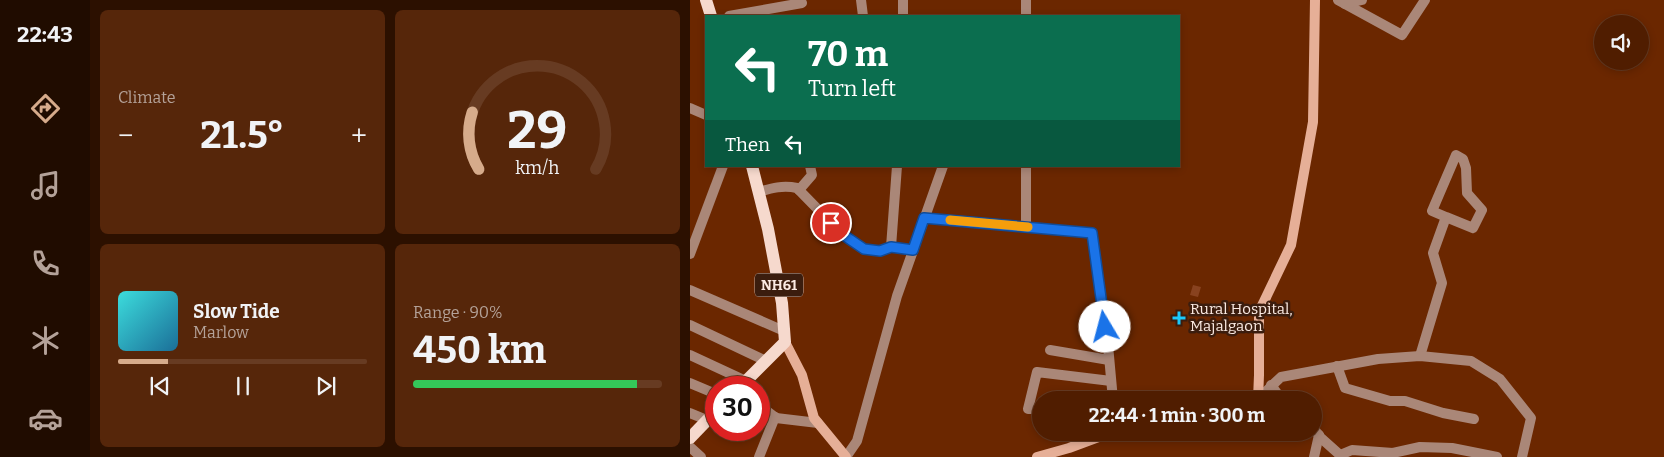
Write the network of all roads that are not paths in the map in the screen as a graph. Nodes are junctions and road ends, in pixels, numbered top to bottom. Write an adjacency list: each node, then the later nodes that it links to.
1 (706, 0): 10 (main road)
2 (861, 0): 12 (street)
3 (903, 0): 13 (street)
4 (1026, 0): 14 (street)
5 (1316, 0): 48 (street)
6 (1362, 0): 8 (street)
7 (1425, 0): 8 (street)
8 (1342, 2)
9 (802, 3): 11 (street)
10 (711, 15)
11 (735, 15)
12 (863, 15)
13 (902, 15)
14 (1026, 15)
15 (690, 108): 16 (street)
16 (705, 115)
17 (723, 167): 30 (street)
18 (752, 167): 24 (main road, NH61)
19 (810, 167): 23 (street)
20 (897, 167): 28 (street)
21 (943, 167): 26 (street)
22 (1026, 167): 27 (street)
23 (799, 190): 24 (street); 28 (street)
24 (758, 192): 33 (main road, NH61)
25 (1446, 217): 25 (street); 36 (street)
26 (924, 218): 27 (street); 29 (street)
27 (1026, 227): 37 (street)
28 (891, 247): 29 (street)
29 (913, 250): 69 (street)
30 (690, 254)
31 (690, 290): 33 (street)
32 (690, 325): 38 (street)
33 (784, 336): 38 (main road); 59 (street)
34 (1050, 350): 37 (street)
35 (690, 355): 40 (street)
36 (1420, 356): 39 (street); 72 (street)
37 (1109, 360): 42 (street)
38 (766, 361): 41 (main road)
39 (1337, 366): 44 (street); 57 (street)
40 (728, 376)
41 (751, 376)
42 (1111, 381): 46 (street); 47 (street)
43 (690, 382): 45 (street)
44 (1271, 385): 49 (street); 50 (street)
45 (705, 389)
46 (1032, 391)
47 (1112, 391)
48 (1258, 391)
49 (1265, 391)
50 (1275, 391)
51 (1032, 393): 52 (street)
52 (1032, 409)
53 (690, 412): 54 (street)
54 (705, 414)
55 (770, 414): 56 (street)
56 (775, 417): 59 (street); 68 (street)
57 (1474, 419)
58 (705, 422): 60 (main road)
59 (818, 423): 69 (street)
60 (690, 438)
61 (1322, 438): 66 (street)
62 (1088, 441): 65 (street)
63 (1315, 441): 70 (street)
64 (690, 447): 67 (street)
65 (1041, 456)
66 (1341, 456): 71 (street)
67 (701, 457)
68 (759, 457)
69 (846, 457)
70 (1314, 457)
71 (1497, 457)
72 (1522, 457)

